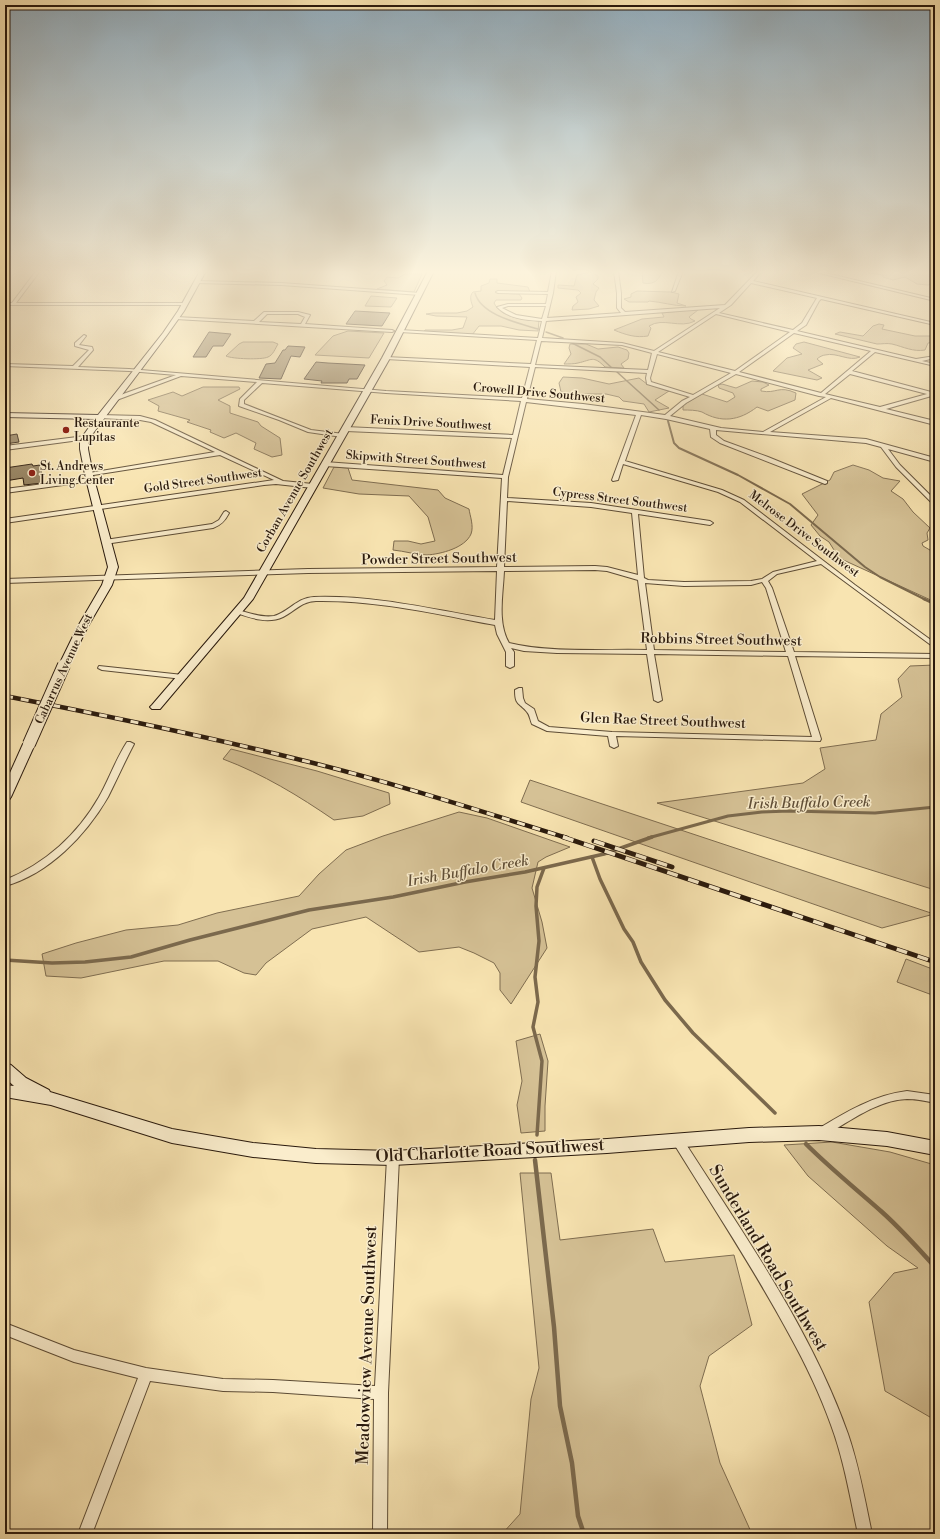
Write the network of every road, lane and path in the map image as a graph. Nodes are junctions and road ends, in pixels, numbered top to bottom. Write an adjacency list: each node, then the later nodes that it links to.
1 (78, 343): 17 (street)
2 (157, 343): 18 (street)
3 (392, 343): 12 (street, Corban Avenue Southwest)
4 (539, 343): 15 (street)
5 (617, 343): 10 (street)
6 (669, 343): 10 (street)
7 (777, 343): 21 (street)
8 (841, 343): 9 (street)
9 (874, 351): 13 (street); 20 (street)
10 (655, 352): 19 (street); 21 (street)
11 (935, 357): 13 (street)
12 (386, 358): 15 (street); 24 (street, Corban Avenue Southwest)
13 (914, 360): 16 (street)
14 (5, 365): 17 (street, Crowell Drive Southwest)
15 (533, 365): 19 (street); 30 (street)
16 (935, 365)
17 (74, 368): 18 (street, Crowell Drive Southwest)
18 (136, 371): 22 (street, Crowell Drive Southwest); 29 (street)
19 (649, 372): 27 (street)
20 (849, 372): 25 (street); 26 (street)
21 (735, 373): 26 (street); 27 (street)
22 (182, 375): 23 (street, Crowell Drive Southwest); 29 (street)
23 (261, 381): 24 (street, Crowell Drive Southwest); 38 (street, Fenix Drive Southwest)
24 (368, 390): 30 (street, Crowell Drive Southwest); 38 (street, Corban Avenue Southwest)
25 (934, 393): 31 (street)
26 (821, 395): 28 (street)
27 (693, 396): 35 (street)
28 (829, 397): 31 (street); 39 (street)
29 (114, 400): 34 (street)
30 (524, 400): 32 (street, Crowell Drive Southwest); 40 (street)
31 (879, 409): 36 (street)
32 (639, 413): 35 (street, Crowell Drive Southwest); 46 (street)
33 (5, 415): 34 (street)
34 (100, 417): 41 (street); 44 (street)
35 (666, 417): 37 (street, Crowell Drive Southwest)
36 (935, 423)
37 (713, 428): 39 (street, Crowell Drive Southwest); 51 (street)
38 (344, 432): 40 (street, Fenix Drive Southwest); 47 (street, Corban Avenue Southwest)
39 (764, 433): 42 (street, Crowell Drive Southwest)
40 (516, 437): 49 (street)
41 (85, 438): 43 (street); 48 (street)
42 (882, 445): 45 (street, Crowell Drive Southwest); 56 (street)
43 (5, 448)
44 (221, 453): 48 (street); 52 (street)
45 (935, 460)
46 (622, 462): 50 (street); 63 (street, Melrose Drive Southwest)
47 (325, 464): 49 (street, Skipwith Street Southwest); 53 (street, Corban Avenue Southwest)
48 (89, 477): 54 (street); 57 (street)
49 (505, 477): 55 (street)
50 (616, 480)
51 (825, 482)
52 (285, 483): 53 (street, Gold Street Southwest); 57 (street, Gold Street Southwest)
53 (313, 486): 65 (street, Corban Avenue Southwest)
54 (5, 491)
55 (503, 499): 58 (street, Cypress Street Southwest); 64 (street)
56 (935, 503)
57 (96, 508): 60 (street, Gold Street Southwest); 62 (street)
58 (635, 512): 61 (street, Cypress Street Southwest); 67 (street)
59 (226, 513): 62 (street)
60 (5, 521)
61 (710, 523)
62 (105, 542): 66 (street)
63 (822, 562): 68 (street, Powder Street Southwest); 73 (street, Melrose Drive Southwest)
64 (499, 570): 65 (street, Powder Street Southwest); 67 (street, Powder Street Southwest); 71 (street)
65 (263, 572): 66 (street, Powder Street Southwest); 70 (street, Corban Avenue Southwest)
66 (111, 576): 69 (street, Powder Street Southwest); 86 (street, Cabarrus Avenue West, bridge)
67 (640, 580): 68 (street, Powder Street Southwest); 74 (street)
68 (764, 580): 75 (street)
69 (5, 581)
70 (238, 612): 71 (street); 79 (street, Corban Avenue Southwest)
71 (498, 623): 72 (street)
72 (507, 645): 74 (street, Robbins Street Southwest); 77 (street)
73 (935, 646)
74 (650, 652): 75 (street, Robbins Street Southwest); 81 (street)
75 (791, 655): 76 (street, Robbins Street Southwest); 83 (street, Glen Rae Street Southwest)
76 (935, 656)
77 (510, 666)
78 (102, 668): 79 (street)
79 (183, 677): 82 (street, Corban Avenue Southwest)
80 (519, 690): 83 (street, Glen Rae Street Southwest)
81 (658, 700)
82 (156, 707)
83 (612, 734): 85 (street)
84 (130, 744): 87 (street)
85 (614, 746)
86 (5, 797)
87 (5, 883)
88 (5, 1069): 90 (street, Old Charlotte Road Southwest)
89 (5, 1092): 90 (street, Old Charlotte Road Southwest)
90 (51, 1098): 95 (street, Old Charlotte Road Southwest)
91 (935, 1099): 92 (street)
92 (819, 1133): 93 (street, Old Charlotte Road Southwest); 94 (street, Old Charlotte Road Southwest)
93 (678, 1141): 95 (street, Old Charlotte Road Southwest); 101 (street, Sunderland Road Southwest)
94 (935, 1148)
95 (393, 1158): 98 (street, Meadowview Avenue Southwest)
96 (5, 1329): 97 (street)
97 (146, 1374): 98 (street); 99 (street)
98 (381, 1393): 100 (street, Meadowview Avenue Southwest)
99 (86, 1534)
100 (380, 1534)
101 (865, 1534)

